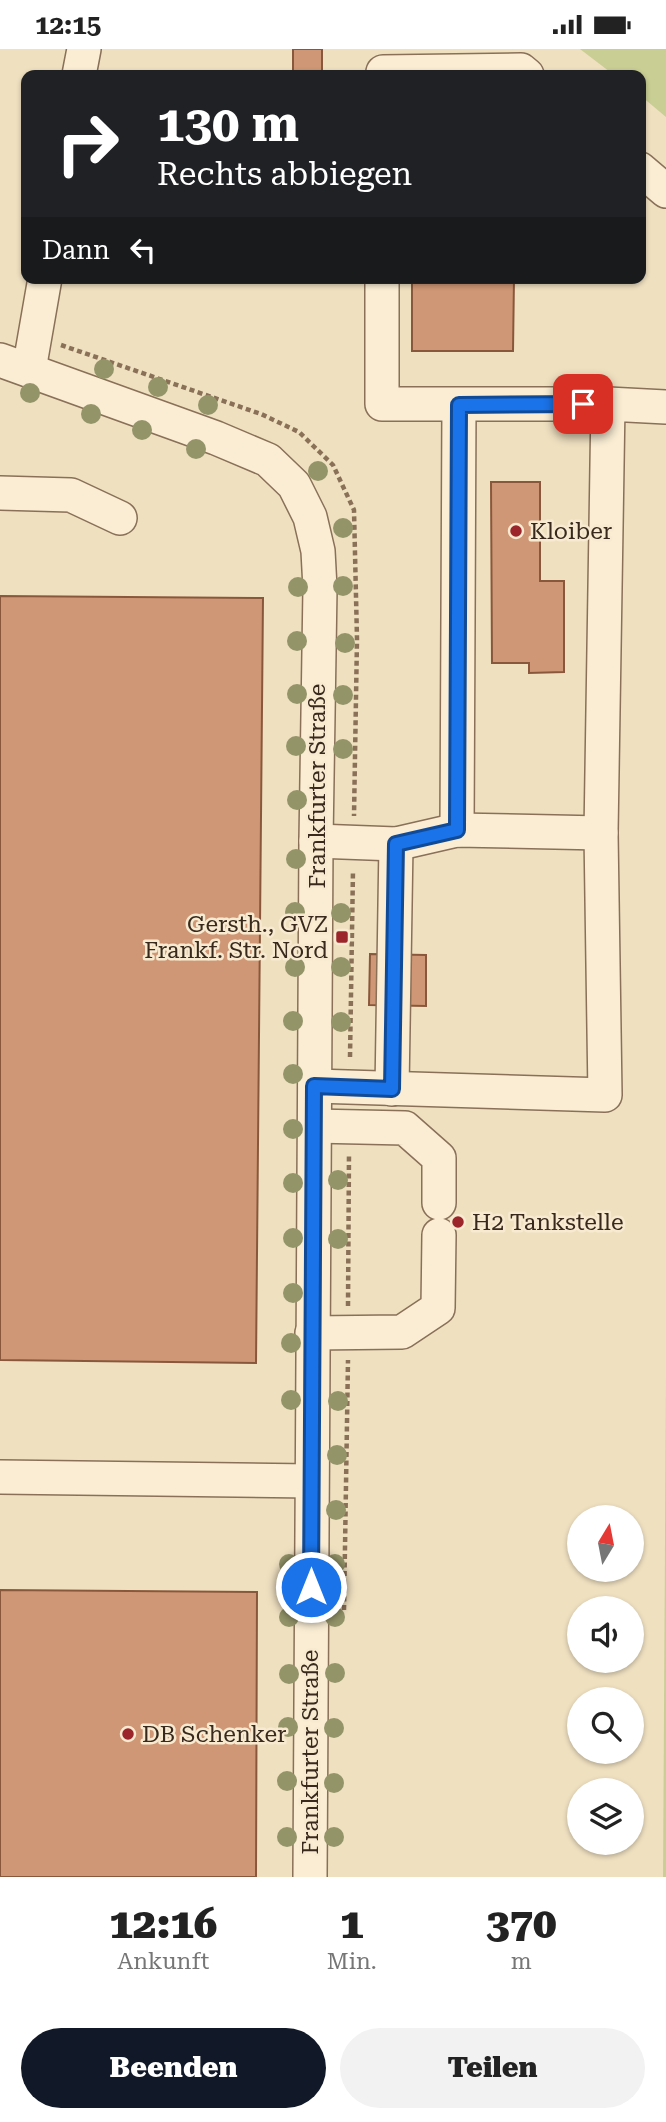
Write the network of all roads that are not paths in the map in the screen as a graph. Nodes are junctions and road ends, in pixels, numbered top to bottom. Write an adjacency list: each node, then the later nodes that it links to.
1 (84, 49): 2 (street)
2 (80, 70)
3 (646, 174): 4 (street)
4 (666, 191)
5 (44, 284): 7 (street)
6 (382, 284): 9 (street)
7 (14, 365): 15 (street, Frankfurter Straße)
8 (608, 404): 9 (street); 10 (street); 14 (street)
9 (459, 405): 13 (street)
10 (666, 407)
11 (0, 493): 12 (street)
12 (120, 518)
13 (457, 830): 14 (street); 16 (street)
14 (601, 833): 18 (street)
15 (316, 841): 16 (street); 17 (street, Frankfurter Straße)
16 (396, 844): 18 (street)
17 (314, 1086): 18 (street); 19 (street, Frankfurter Straße)
18 (392, 1089)
19 (314, 1126): 20 (street, Frankfurter Straße); 20 (street)
20 (312, 1333): 22 (street, Frankfurter Straße)
21 (0, 1477): 22 (street)
22 (311, 1481): 23 (street, Frankfurter Straße)
23 (310, 1877)

